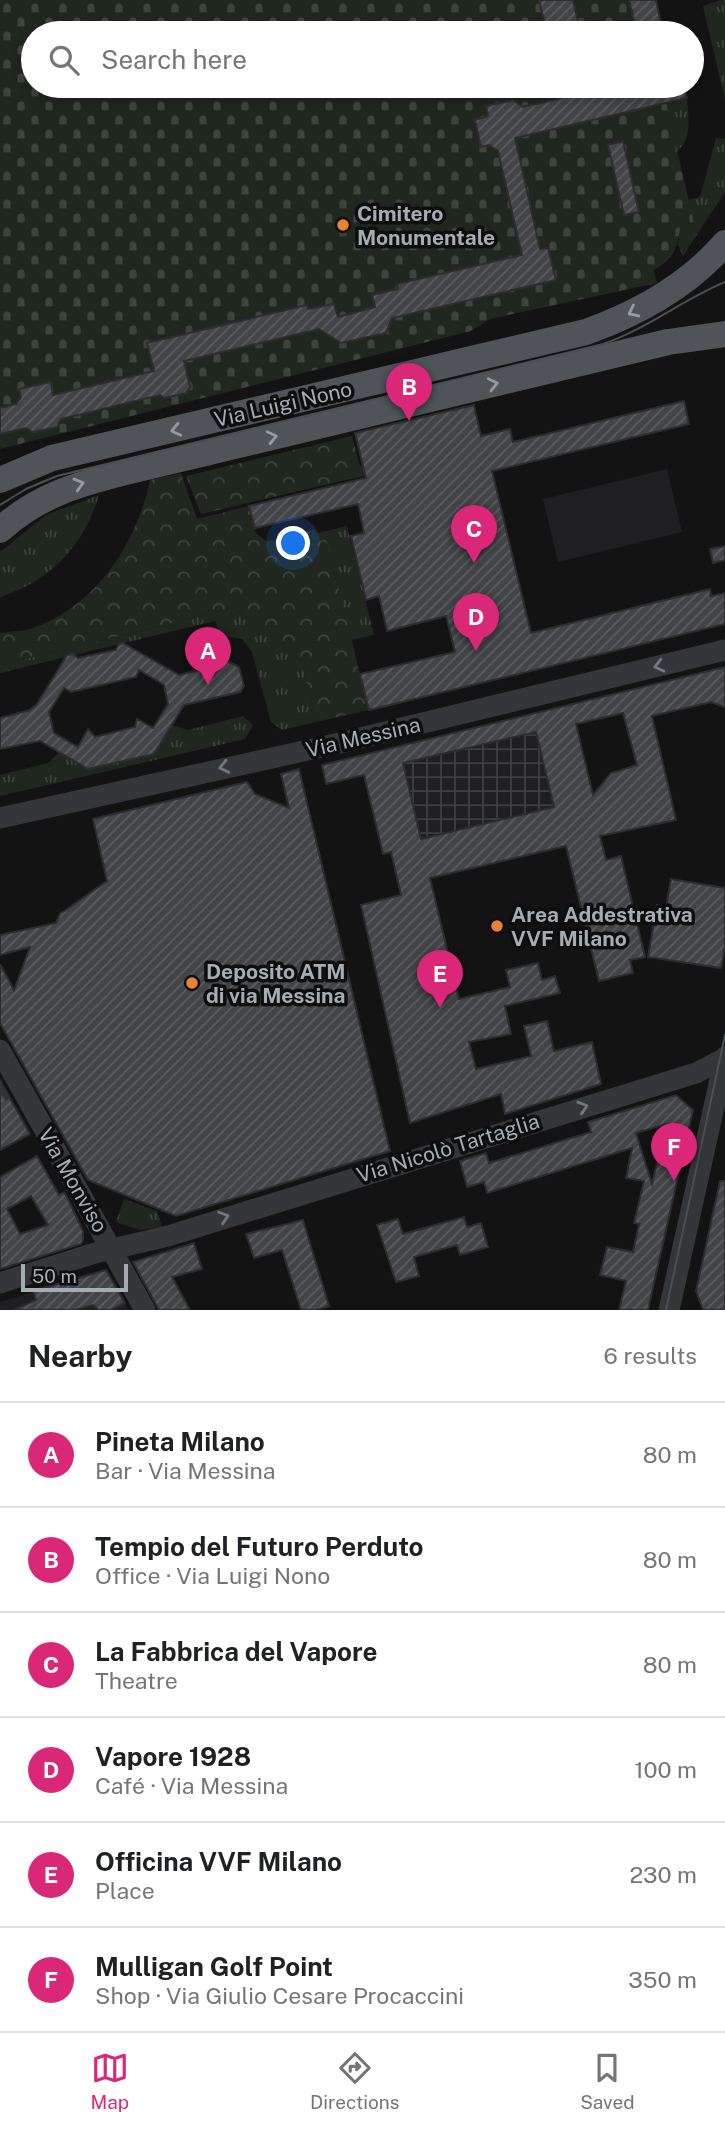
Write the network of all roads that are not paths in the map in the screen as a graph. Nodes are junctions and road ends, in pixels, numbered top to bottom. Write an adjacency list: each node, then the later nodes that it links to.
1 (725, 243): 3 (main road, Via Luigi Nono, one-way to 3)
2 (725, 334): 4 (main road, Via Luigi Nono, one-way to 2)
3 (0, 480)
4 (0, 530)
5 (725, 650): 6 (street, Via Messina, one-way to 6)
6 (0, 818)
7 (0, 1050): 9 (street, Via Monviso)
8 (725, 1057): 10 (street, Via Nicolò Tartaglia, one-way to 8); 14 (street)
9 (98, 1224): 10 (street, Via Nicolò Tartaglia); 11 (street, Via Monviso)
10 (168, 1236): 11 (street, Via Nicolò Tartaglia)
11 (112, 1248): 12 (street, Via Nicolò Tartaglia); 13 (street, Via Monviso)
12 (0, 1283)
13 (145, 1310)
14 (669, 1310)

